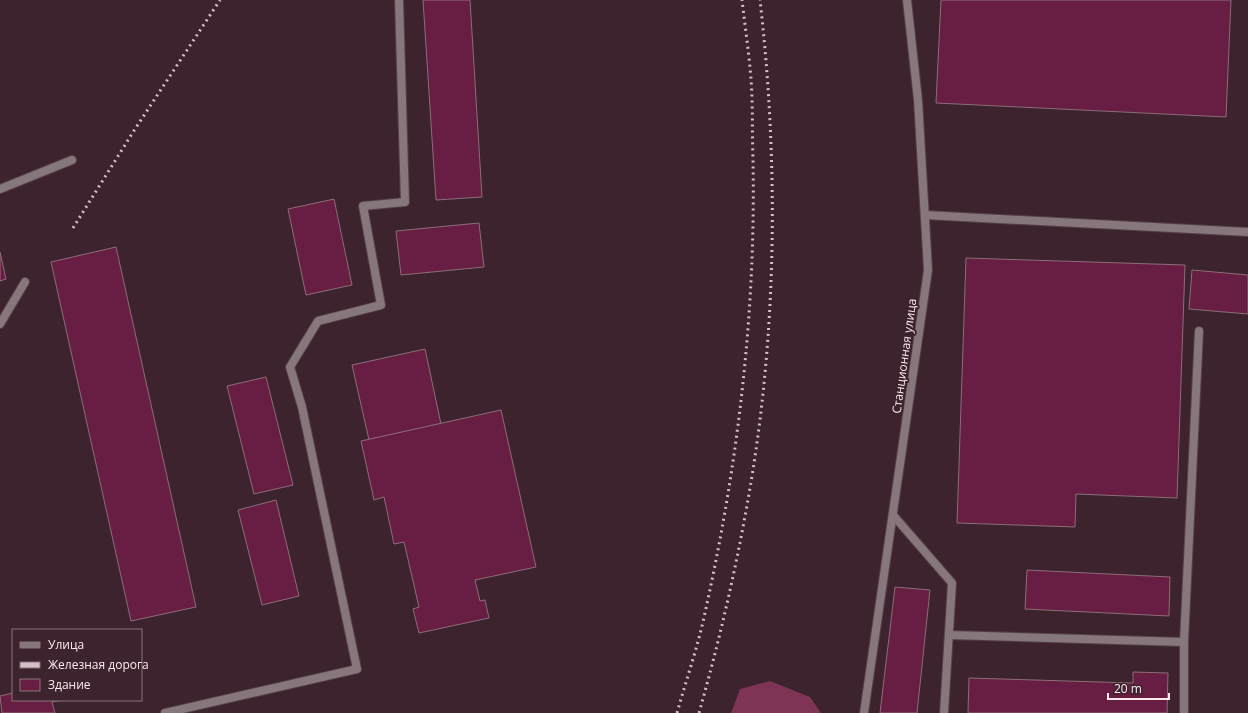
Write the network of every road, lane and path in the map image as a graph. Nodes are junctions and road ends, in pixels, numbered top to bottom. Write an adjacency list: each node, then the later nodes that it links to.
1 (399, 0): 13 (street)
2 (907, 0): 5 (street, Станционная улица)
3 (72, 160): 4 (street)
4 (0, 189)
5 (925, 215): 6 (street); 10 (street, Станционная улица)
6 (1248, 232)
7 (25, 282): 8 (street)
8 (0, 324)
9 (1199, 332): 12 (street)
10 (893, 515): 11 (street); 14 (street, Станционная улица)
11 (949, 635): 12 (street); 15 (street)
12 (1184, 642): 16 (street)
13 (165, 713)
14 (864, 713)
15 (944, 713)
16 (1184, 713)

